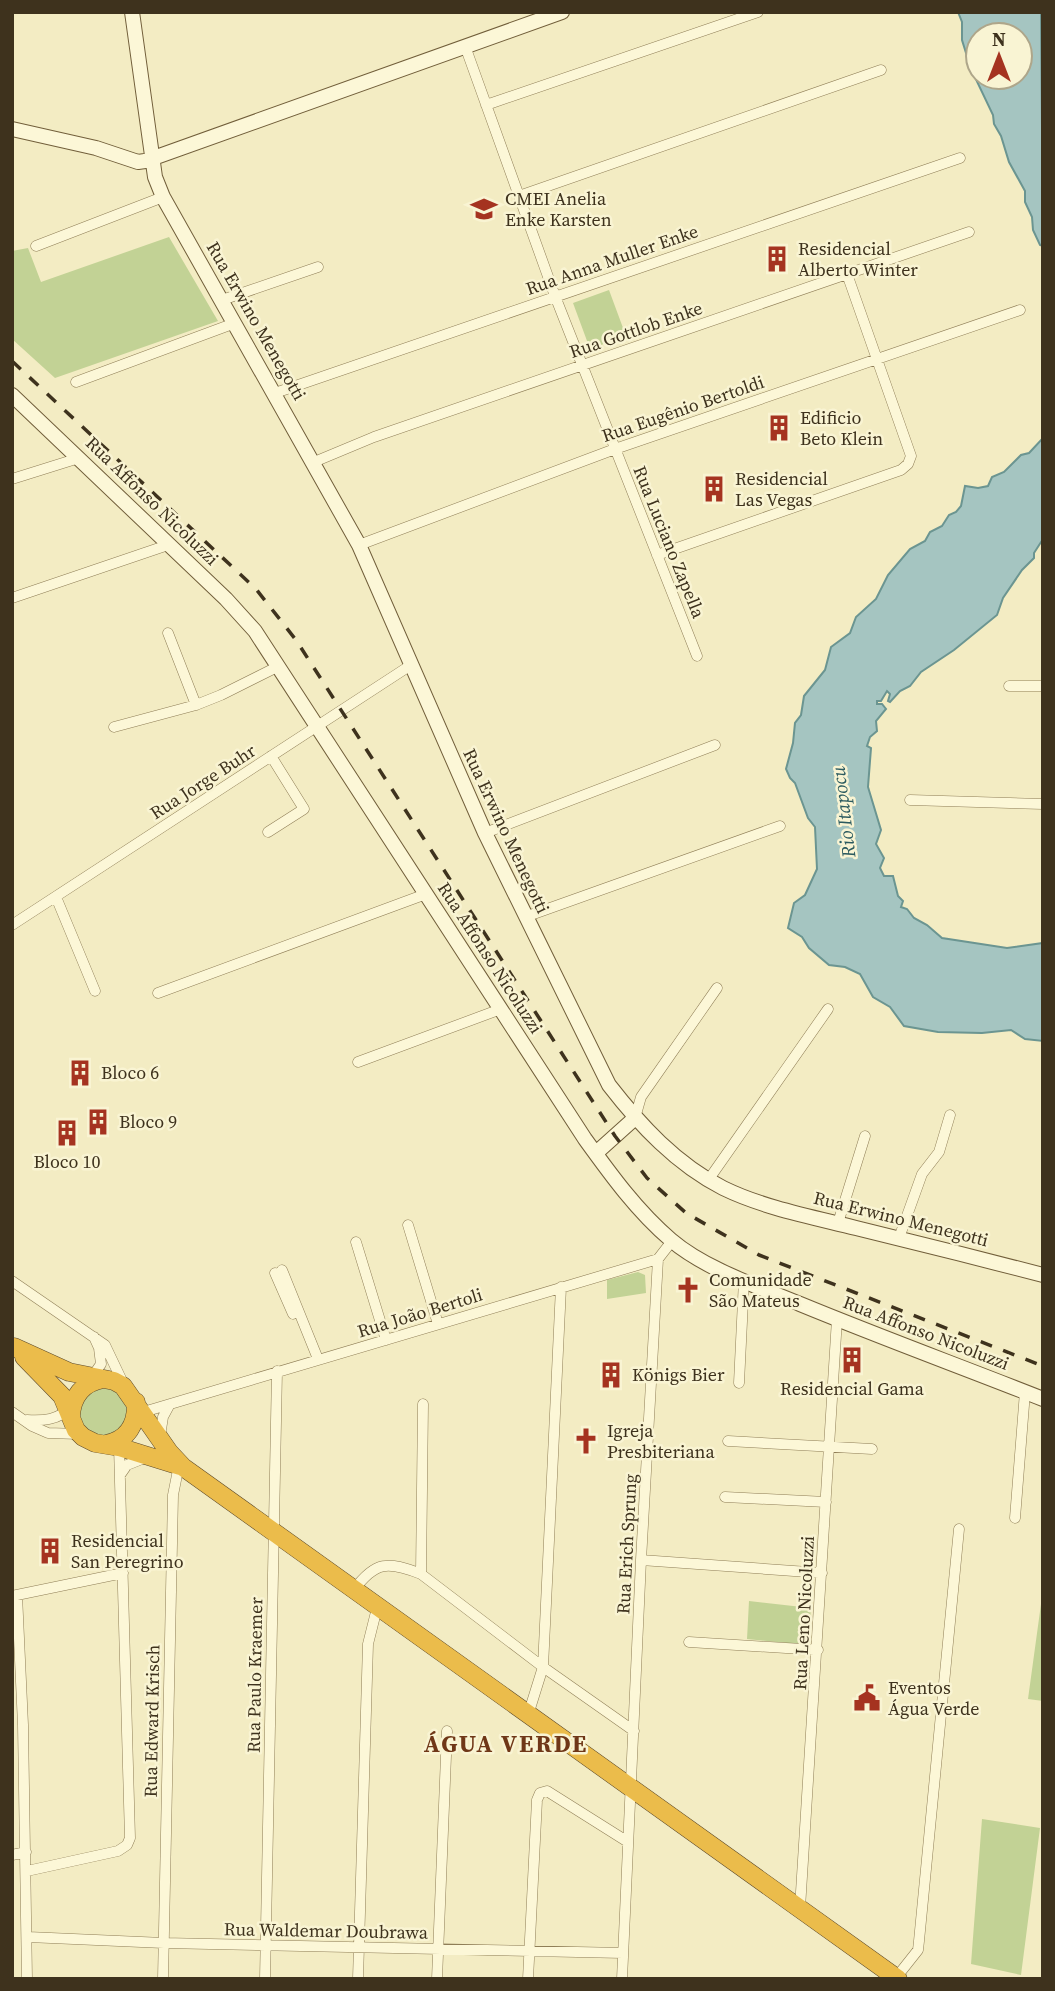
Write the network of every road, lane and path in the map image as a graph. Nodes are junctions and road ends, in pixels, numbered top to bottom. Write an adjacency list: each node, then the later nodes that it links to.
1 (132, 12): 9 (street, Rua Erwino Menegotti)
2 (562, 12): 4 (street)
3 (758, 12): 6 (street)
4 (465, 46): 6 (street, Rua Luciano Zapella); 9 (street)
5 (881, 70): 10 (street)
6 (486, 105): 10 (street, Rua Luciano Zapella)
7 (12, 129): 9 (street)
8 (960, 158): 16 (street, Rua Anna Muller Enke)
9 (152, 159): 11 (street, Rua Erwino Menegotti)
10 (519, 196): 16 (street, Rua Luciano Zapella)
11 (163, 197): 13 (street); 17 (street, Rua Erwino Menegotti)
12 (969, 232): 15 (street, Rua Gottlob Enke)
13 (36, 246)
14 (317, 267): 17 (street)
15 (847, 274): 20 (street); 21 (street, Rua Gottlob Enke)
16 (555, 296): 21 (street, Rua Luciano Zapella); 23 (street, Rua Anna Muller Enke)
17 (222, 300): 19 (street, Rua Erwino Menegotti)
18 (1020, 310): 20 (street, Rua Eugênio Bertoldi)
19 (235, 323): 22 (street); 23 (street, Rua Erwino Menegotti)
20 (878, 359): 25 (street, Rua Eugênio Bertoldi); 31 (street)
21 (582, 365): 25 (street, Rua Luciano Zapella); 27 (street, Rua Gottlob Enke)
22 (76, 382)
23 (275, 393): 27 (street, Rua Erwino Menegotti)
24 (12, 395): 26 (street, Rua Affonso Nicoluzzi)
25 (615, 449): 30 (street, Rua Eugênio Bertoldi); 31 (street, Rua Luciano Zapella)
26 (79, 458): 28 (street); 29 (street, Rua Affonso Nicoluzzi)
27 (314, 462): 30 (street, Rua Erwino Menegotti)
28 (12, 479)
29 (168, 545): 32 (street); 36 (street, Rua Affonso Nicoluzzi)
30 (359, 545): 35 (street, Rua Erwino Menegotti)
31 (657, 555): 34 (street, Rua Luciano Zapella)
32 (12, 598)
33 (168, 633): 39 (street)
34 (697, 656)
35 (411, 665): 40 (street, Rua Jorge Buhr); 48 (street, Rua Erwino Menegotti)
36 (279, 666): 39 (street); 40 (street, Rua Affonso Nicoluzzi)
37 (1009, 686): 38 (street)
38 (1043, 686)
39 (197, 705): 41 (street)
40 (317, 726): 43 (street, Rua Jorge Buhr); 49 (street, Rua Affonso Nicoluzzi)
41 (114, 727)
42 (715, 745): 48 (street)
43 (271, 756): 47 (street); 50 (street, Rua Jorge Buhr)
44 (910, 800): 45 (street)
45 (1043, 804)
46 (780, 825): 51 (street)
47 (268, 832)
48 (485, 833): 51 (street, Rua Erwino Menegotti)
49 (426, 894): 55 (street); 56 (street, Rua Affonso Nicoluzzi)
50 (56, 897): 52 (street, Rua Jorge Buhr); 54 (street)
51 (525, 916): 60 (street, Rua Erwino Menegotti)
52 (12, 925)
53 (717, 988): 60 (street)
54 (94, 990)
55 (158, 993)
56 (501, 1009): 58 (street); 62 (street, Rua Affonso Nicoluzzi)
57 (828, 1009): 63 (street)
58 (358, 1062)
59 (950, 1115): 66 (street)
60 (635, 1118): 62 (street); 63 (street, Rua Erwino Menegotti)
61 (864, 1136): 64 (street)
62 (596, 1153): 67 (street, Rua Affonso Nicoluzzi)
63 (709, 1180): 64 (street, Rua Erwino Menegotti)
64 (838, 1223): 66 (street, Rua Erwino Menegotti)
65 (408, 1225): 76 (street)
66 (899, 1238): 71 (street, Rua Erwino Menegotti)
67 (672, 1241): 69 (street); 72 (street, Rua Affonso Nicoluzzi)
68 (356, 1242): 78 (street)
69 (658, 1259): 74 (street, Rua João Bertoli); 105 (street, Rua Erich Sprung)
70 (278, 1271): 80 (street)
71 (1043, 1275)
72 (744, 1280): 75 (street, Rua Affonso Nicoluzzi); 83 (street)
73 (12, 1281): 77 (street)
74 (561, 1287): 76 (street, Rua João Bertoli); 114 (street)
75 (837, 1319): 84 (street, Rua Affonso Nicoluzzi); 95 (street, Rua Leno Nicoluzzi)
76 (438, 1324): 78 (street, Rua João Bertoli)
77 (94, 1336): 82 (street); 88 (street)
78 (386, 1340): 80 (street, Rua João Bertoli)
79 (13, 1347): 82 (highway); 89 (highway)
80 (315, 1360): 81 (street, Rua João Bertoli)
81 (277, 1371): 86 (street, Rua João Bertoli); 104 (street, Rua Paulo Kraemer)
82 (92, 1382): 88 (highway); 89 (highway)
83 (739, 1383)
84 (1025, 1392): 85 (street, Rua Affonso Nicoluzzi); 102 (street)
85 (1043, 1399)
86 (170, 1404): 88 (street, Rua João Bertoli); 96 (street)
87 (423, 1404): 108 (street)
88 (135, 1405): 94 (highway); 96 (highway)
89 (71, 1410): 91 (street); 92 (highway)
90 (12, 1412): 91 (street)
91 (23, 1419): 92 (street)
92 (79, 1434): 94 (highway)
93 (728, 1441): 95 (street)
94 (116, 1443): 96 (highway); 99 (street)
95 (829, 1447): 97 (street); 101 (street, Rua Leno Nicoluzzi)
96 (157, 1448): 98 (highway); 99 (street)
97 (872, 1448)
98 (181, 1466): 104 (highway); 125 (street, Rua Edward Krisch)
99 (120, 1475): 106 (street)
100 (725, 1497): 101 (street)
101 (826, 1502): 107 (street, Rua Leno Nicoluzzi)
102 (1015, 1518)
103 (959, 1529): 131 (street)
104 (274, 1532): 109 (highway); 126 (street, Rua Paulo Kraemer)
105 (641, 1560): 107 (street); 117 (street, Rua Erich Sprung)
106 (123, 1573): 110 (street); 122 (street)
107 (822, 1573): 113 (street, Rua Leno Nicoluzzi)
108 (421, 1574): 109 (street); 114 (street)
109 (354, 1590): 111 (highway)
110 (14, 1596): 120 (street)
111 (377, 1608): 115 (highway); 127 (street)
112 (689, 1642): 113 (street)
113 (818, 1650): 123 (street, Rua Leno Nicoluzzi)
114 (543, 1667): 115 (street); 117 (street)
115 (528, 1715): 118 (highway)
116 (447, 1731): 128 (street)
117 (634, 1731): 118 (street, Rua Erich Sprung)
118 (631, 1789): 119 (street, Rua Erich Sprung); 123 (highway)
119 (628, 1842): 129 (street); 130 (street, Rua Erich Sprung)
120 (26, 1852): 121 (street); 122 (street)
121 (12, 1855)
122 (27, 1871): 124 (street)
123 (800, 1908): 131 (highway)
124 (28, 1937): 125 (street, Rua Waldemar Doubrawa); 132 (street)
125 (164, 1943): 126 (street, Rua Waldemar Doubrawa); 133 (street, Rua Edward Krisch)
126 (266, 1945): 127 (street, Rua Waldemar Doubrawa); 134 (street, Rua Paulo Kraemer)
127 (358, 1947): 128 (street, Rua Waldemar Doubrawa); 135 (street)
128 (438, 1949): 129 (street, Rua Waldemar Doubrawa); 136 (street)
129 (529, 1950): 130 (street, Rua Waldemar Doubrawa); 137 (street)
130 (623, 1953): 138 (street, Rua Erich Sprung)
131 (896, 1978)
132 (27, 1979)
133 (163, 1979)
134 (265, 1979)
135 (358, 1979)
136 (437, 1979)
137 (528, 1979)
138 (622, 1979)

